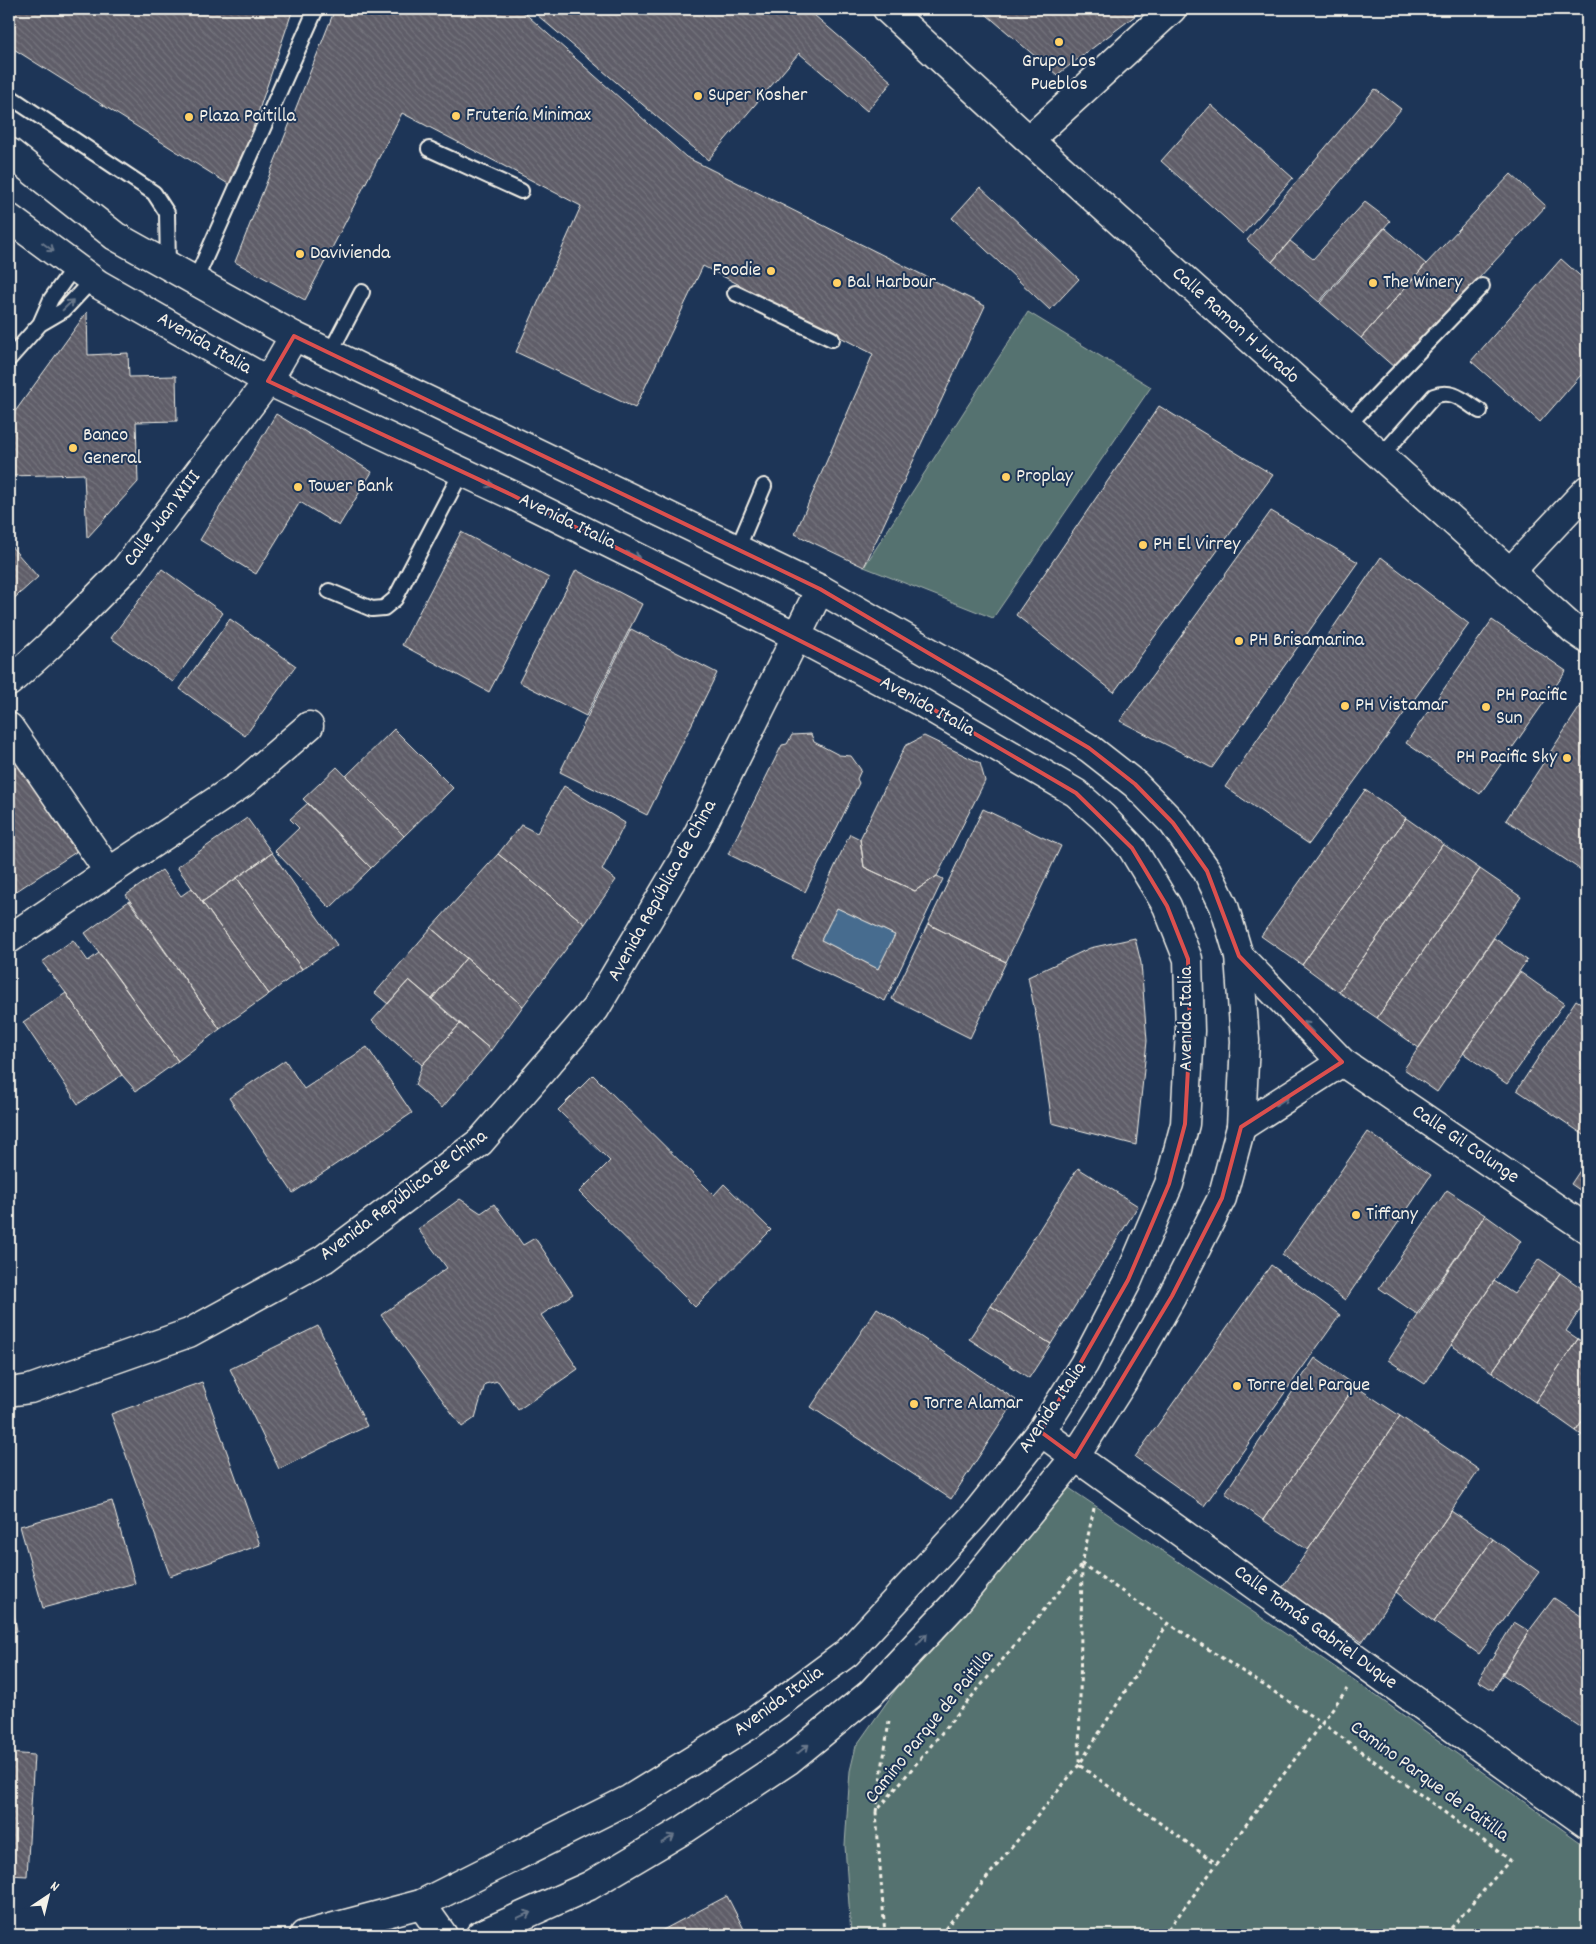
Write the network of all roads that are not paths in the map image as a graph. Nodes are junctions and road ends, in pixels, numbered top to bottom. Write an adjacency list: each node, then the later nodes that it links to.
1 (316, 9): 12 (lane)
2 (887, 9): 5 (street, Calle Ramon H Jurado)
3 (1172, 9): 5 (street)
4 (9, 96): 10 (lane)
5 (1029, 140): 23 (street, Calle Ramon H Jurado)
6 (429, 149): 8 (lane)
7 (9, 152): 10 (street)
8 (521, 191)
9 (9, 218): 11 (street, Avenida Italia, one-way to 11)
10 (168, 265): 12 (street)
11 (83, 273): 16 (lane); 16 (lane, one-way to 11); 21 (street, Avenida Italia)
12 (195, 281): 17 (street)
13 (1482, 286): 23 (lane)
14 (362, 292): 19 (lane)
15 (735, 293): 18 (lane)
16 (40, 324): 20 (lane)
17 (294, 336): 19 (street); 21 (street, Calle Juan XXIII)
18 (832, 338)
19 (330, 353): 28 (street)
20 (9, 359)
21 (268, 381): 25 (street, Avenida Italia, one-way to 25); 34 (street, Calle Juan XXIII)
22 (1480, 412): 24 (lane)
23 (1347, 426): 24 (street, Calle Ramon H Jurado)
24 (1381, 456): 29 (street, Calle Ramon H Jurado)
25 (462, 471): 31 (lane); 32 (street, Avenida Italia, one-way to 32)
26 (764, 486): 28 (lane)
27 (1587, 490): 29 (street)
28 (737, 550): 30 (street)
29 (1510, 572): 33 (street, Calle Ramon H Jurado)
30 (820, 589): 32 (street, Avenida República de China); 39 (street)
31 (329, 591)
32 (796, 636): 43 (street, Avenida República de China); 44 (street, Avenida Italia)
33 (1587, 639)
34 (9, 682)
35 (309, 726): 37 (street)
36 (9, 727): 37 (street)
37 (109, 872): 38 (street)
38 (9, 939)
39 (1239, 956): 40 (street, Calle Gil Colunge, one-way to 39); 41 (street)
40 (1342, 1062): 41 (street, one-way to 40); 42 (street, Calle Gil Colunge)
41 (1241, 1127): 45 (street)
42 (1587, 1229)
43 (9, 1392)
44 (1041, 1432): 45 (street, Calle Tomás Gabriel Duque); 47 (street, Avenida Italia)
45 (1075, 1457): 46 (street, Calle Tomás Gabriel Duque); 50 (street, one-way to 45)
46 (1587, 1824)
47 (421, 1904): 48 (street, Avenida Italia); 49 (street)
48 (304, 1935)
49 (443, 1935)
50 (480, 1935)

